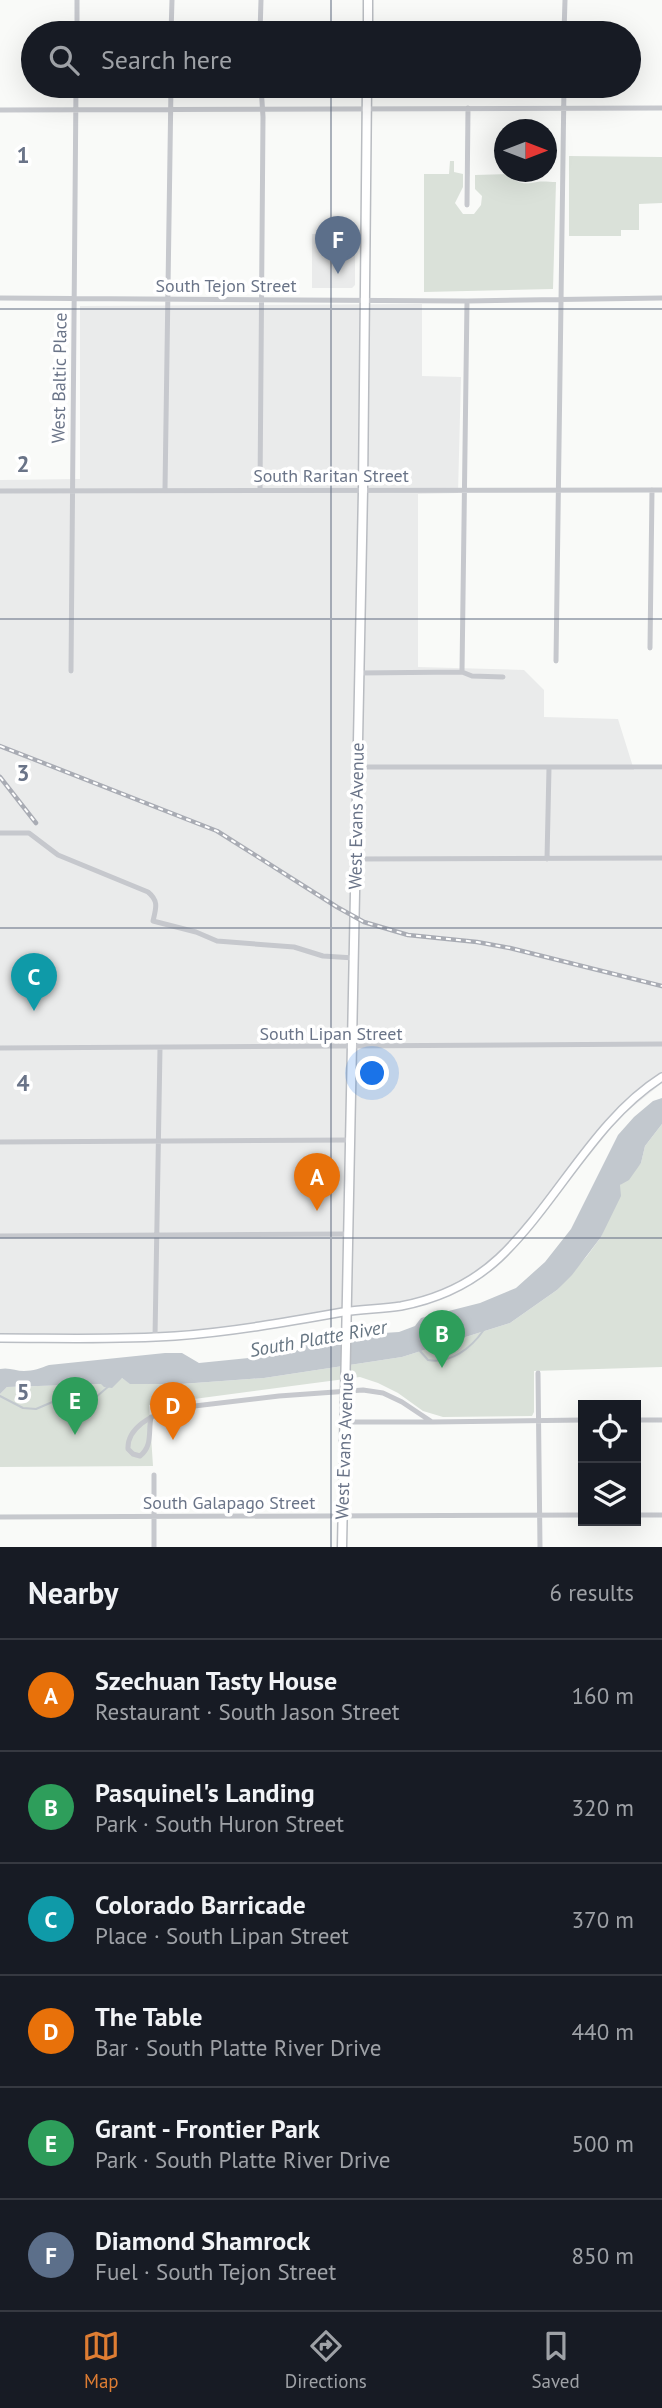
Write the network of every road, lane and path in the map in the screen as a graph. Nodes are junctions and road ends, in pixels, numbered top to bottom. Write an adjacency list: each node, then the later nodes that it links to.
1 (78, 0): 6 (street)
2 (172, 0): 7 (street)
3 (261, 0): 8 (street)
4 (368, 0): 9 (main road)
5 (565, 0): 10 (street)
6 (77, 21)
7 (172, 21)
8 (260, 21)
9 (368, 21)
10 (564, 21)
11 (76, 98): 23 (street, West Baltic Place)
12 (170, 98): 20 (street)
13 (262, 98): 21 (street)
14 (367, 98): 16 (main road, West Evans Avenue)
15 (564, 98): 18 (street)
16 (367, 108): 17 (street); 21 (street); 31 (main road, West Evans Avenue)
17 (468, 108): 18 (street); 24 (street)
18 (564, 108): 19 (street); 27 (street)
19 (662, 108)
20 (170, 109): 21 (street); 23 (street); 29 (street)
21 (262, 109): 30 (street)
22 (0, 110): 23 (street)
23 (76, 110): 26 (street, West Baltic Place)
24 (467, 205)
25 (0, 298): 26 (street, South Tejon Street)
26 (74, 298): 29 (street, South Tejon Street); 41 (street, West Baltic Place)
27 (561, 298): 28 (street, South Tejon Street); 32 (street, South Tejon Street); 35 (street)
28 (662, 298)
29 (168, 299): 30 (street, South Tejon Street); 33 (street)
30 (262, 299): 31 (street, South Tejon Street); 36 (street)
31 (365, 299): 32 (street, South Tejon Street); 37 (main road, West Evans Avenue)
32 (467, 301): 34 (street)
33 (165, 489): 36 (street, South Raritan Street); 41 (street, South Raritan Street)
34 (465, 489): 35 (street, South Raritan Street); 37 (street, South Raritan Street); 45 (street)
35 (558, 489): 38 (street, South Raritan Street); 43 (street)
36 (260, 490): 37 (street, South Raritan Street)
37 (363, 490): 46 (main road, West Evans Avenue)
38 (652, 490): 39 (street, South Raritan Street); 42 (street)
39 (662, 490)
40 (0, 491): 41 (street, South Raritan Street)
41 (72, 491): 44 (street, West Baltic Place)
42 (650, 648)
43 (556, 661)
44 (71, 671)
45 (463, 672): 46 (street); 47 (street)
46 (358, 673): 48 (main road, West Evans Avenue)
47 (503, 677)
48 (356, 767): 50 (street); 53 (main road, West Evans Avenue)
49 (662, 767): 50 (street)
50 (548, 768): 54 (street)
51 (0, 833): 55 (street)
52 (662, 858): 54 (street)
53 (355, 859): 54 (street); 55 (main road, West Evans Avenue)
54 (547, 859)
55 (354, 958): 57 (main road, West Evans Avenue)
56 (662, 1044): 57 (street, South Lipan Street)
57 (352, 1047): 59 (street, South Lipan Street); 62 (main road, West Evans Avenue)
58 (0, 1048): 59 (street, South Lipan Street)
59 (160, 1048): 61 (street)
60 (662, 1077): 67 (street)
61 (159, 1140): 62 (street); 63 (street); 65 (street)
62 (351, 1140): 64 (main road, West Evans Avenue)
63 (0, 1142)
64 (349, 1234): 65 (street); 67 (main road, West Evans Avenue)
65 (157, 1235): 66 (street); 68 (street)
66 (0, 1236)
67 (348, 1311): 68 (street); 71 (main road, West Evans Avenue)
68 (155, 1337): 69 (street)
69 (0, 1338)
70 (538, 1373): 74 (street)
71 (346, 1391): 72 (street); 73 (street); 78 (main road, West Evans Avenue)
72 (415, 1410): 79 (street); 80 (street)
73 (151, 1417): 73 (street)
74 (540, 1420): 75 (street); 79 (street); 86 (street)
75 (578, 1420)
76 (641, 1420): 77 (street)
77 (662, 1420)
78 (345, 1422): 80 (street); 85 (main road, West Evans Avenue)
79 (432, 1422): 80 (street)
80 (403, 1423)
81 (154, 1475): 88 (street)
82 (578, 1515): 86 (street, South Galapago Street)
83 (641, 1515): 84 (street)
84 (662, 1515)
85 (343, 1516): 86 (street, South Galapago Street); 88 (street, South Galapago Street); 90 (main road, West Evans Avenue)
86 (540, 1516): 91 (street)
87 (0, 1517): 88 (street, South Galapago Street)
88 (154, 1517): 89 (street)
89 (154, 1547)
90 (342, 1547)
91 (540, 1547)

